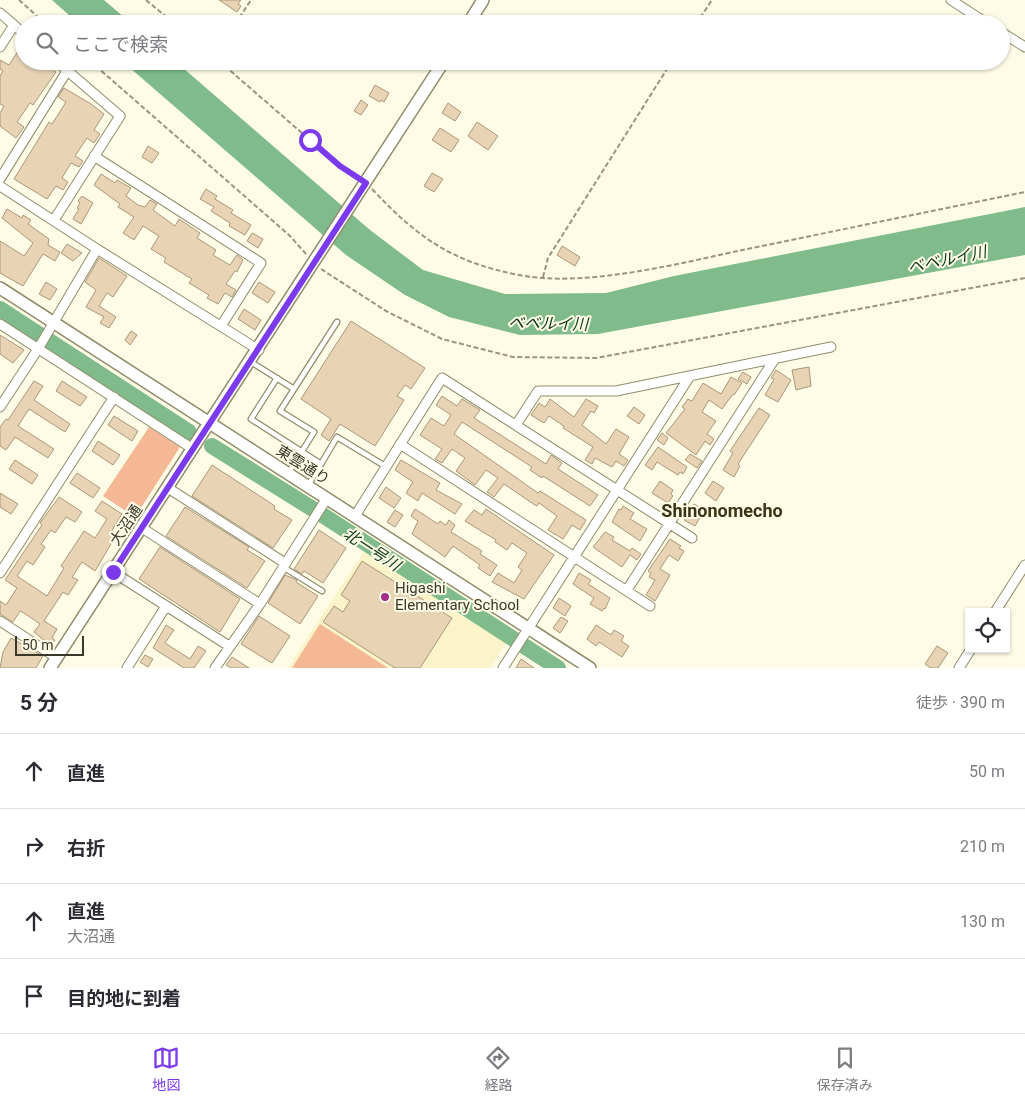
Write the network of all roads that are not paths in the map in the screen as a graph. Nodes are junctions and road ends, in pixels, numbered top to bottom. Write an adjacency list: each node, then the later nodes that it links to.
1 (483, 0): 4 (street)
2 (951, 0): 5 (street)
3 (0, 13): 6 (street)
4 (474, 15)
5 (974, 15)
6 (14, 25): 8 (street)
7 (1010, 38): 9 (street)
8 (0, 47)
9 (1025, 47)
10 (438, 70): 24 (street, 大沼通)
11 (67, 71): 12 (street); 13 (street)
12 (94, 156): 15 (street); 20 (street)
13 (0, 179)
14 (0, 186): 15 (street)
15 (54, 220): 16 (street)
16 (97, 249): 20 (street); 21 (street)
17 (0, 288): 21 (street, 東雲通り)
18 (337, 322): 29 (lane)
19 (0, 324): 22 (street)
20 (220, 326): 24 (street)
21 (50, 328): 22 (street); 32 (street, 東雲通り)
22 (40, 345): 30 (street); 31 (street)
23 (831, 347): 25 (street)
24 (258, 350): 26 (street, 大沼通)
25 (774, 360): 27 (street); 45 (street)
26 (251, 362): 28 (lane); 32 (street, 大沼通)
27 (690, 376): 33 (street); 42 (street)
28 (277, 378): 29 (lane); 36 (lane)
29 (294, 389): 36 (lane)
30 (114, 397): 35 (street); 52 (street)
31 (0, 407)
32 (210, 424): 35 (street, 大沼通); 39 (street, 東雲通り)
33 (516, 425): 34 (street); 42 (street)
34 (400, 444): 38 (street); 48 (street)
35 (193, 449): 41 (street, 大沼通)
36 (302, 451): 37 (lane); 39 (lane)
37 (321, 464): 38 (lane); 40 (lane)
38 (385, 466): 44 (street)
39 (288, 473): 40 (street, 東雲通り)
40 (308, 486): 43 (street, 東雲通り)
41 (168, 488): 46 (street, 大沼通); 49 (street)
42 (618, 490): 45 (street); 48 (street)
43 (327, 498): 44 (street, 東雲通り); 49 (street)
44 (354, 516): 60 (street, 東雲通り)
45 (669, 523): 47 (street); 53 (street)
46 (142, 528): 51 (street, 大沼通); 55 (street)
47 (692, 538)
48 (574, 557): 53 (street); 60 (street)
49 (284, 565): 54 (lane); 55 (street)
50 (1025, 566): 58 (street)
51 (113, 572): 56 (street); 63 (street, 大沼通)
52 (0, 573)
53 (626, 590): 57 (street)
54 (322, 591)
55 (260, 604): 61 (street)
56 (166, 606): 61 (street); 65 (street)
57 (650, 606)
58 (998, 608)
59 (0, 621): 63 (street)
60 (525, 633): 67 (street); 68 (street, 東雲通り)
61 (229, 646): 66 (street)
62 (968, 653): 69 (street)
63 (57, 658): 64 (street, 大沼通)
64 (50, 668)
65 (127, 668)
66 (215, 668)
67 (503, 668)
68 (590, 668)
69 (959, 668)

